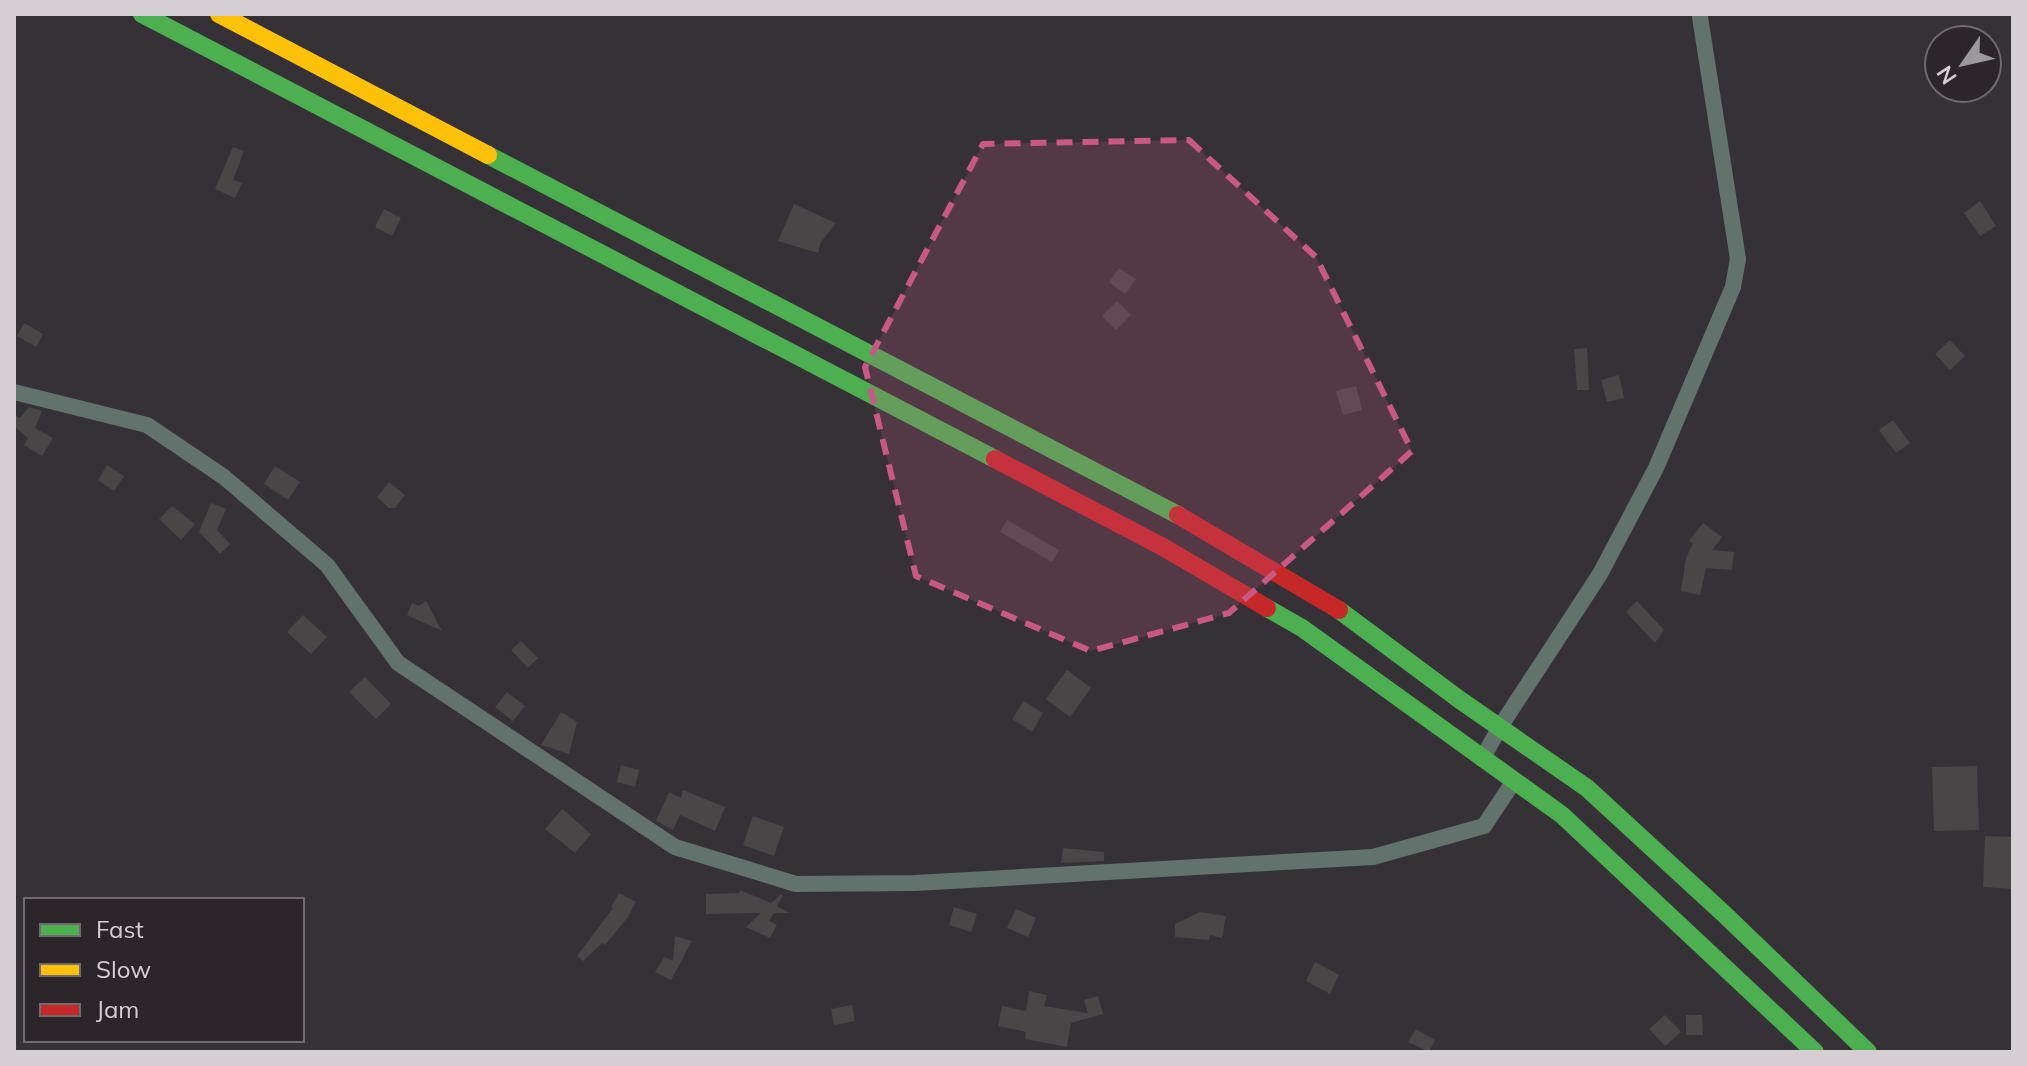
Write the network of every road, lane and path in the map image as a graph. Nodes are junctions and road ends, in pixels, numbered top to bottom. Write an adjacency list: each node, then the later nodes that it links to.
1 (142, 14): 6 (highway)
2 (219, 14): 5 (highway)
3 (1700, 17): 5 (street)
4 (14, 392): 7 (street)
5 (1500, 727): 6 (street); 9 (highway)
6 (1482, 759): 7 (highway)
7 (1514, 781): 8 (highway)
8 (1815, 1052)
9 (1868, 1052)

